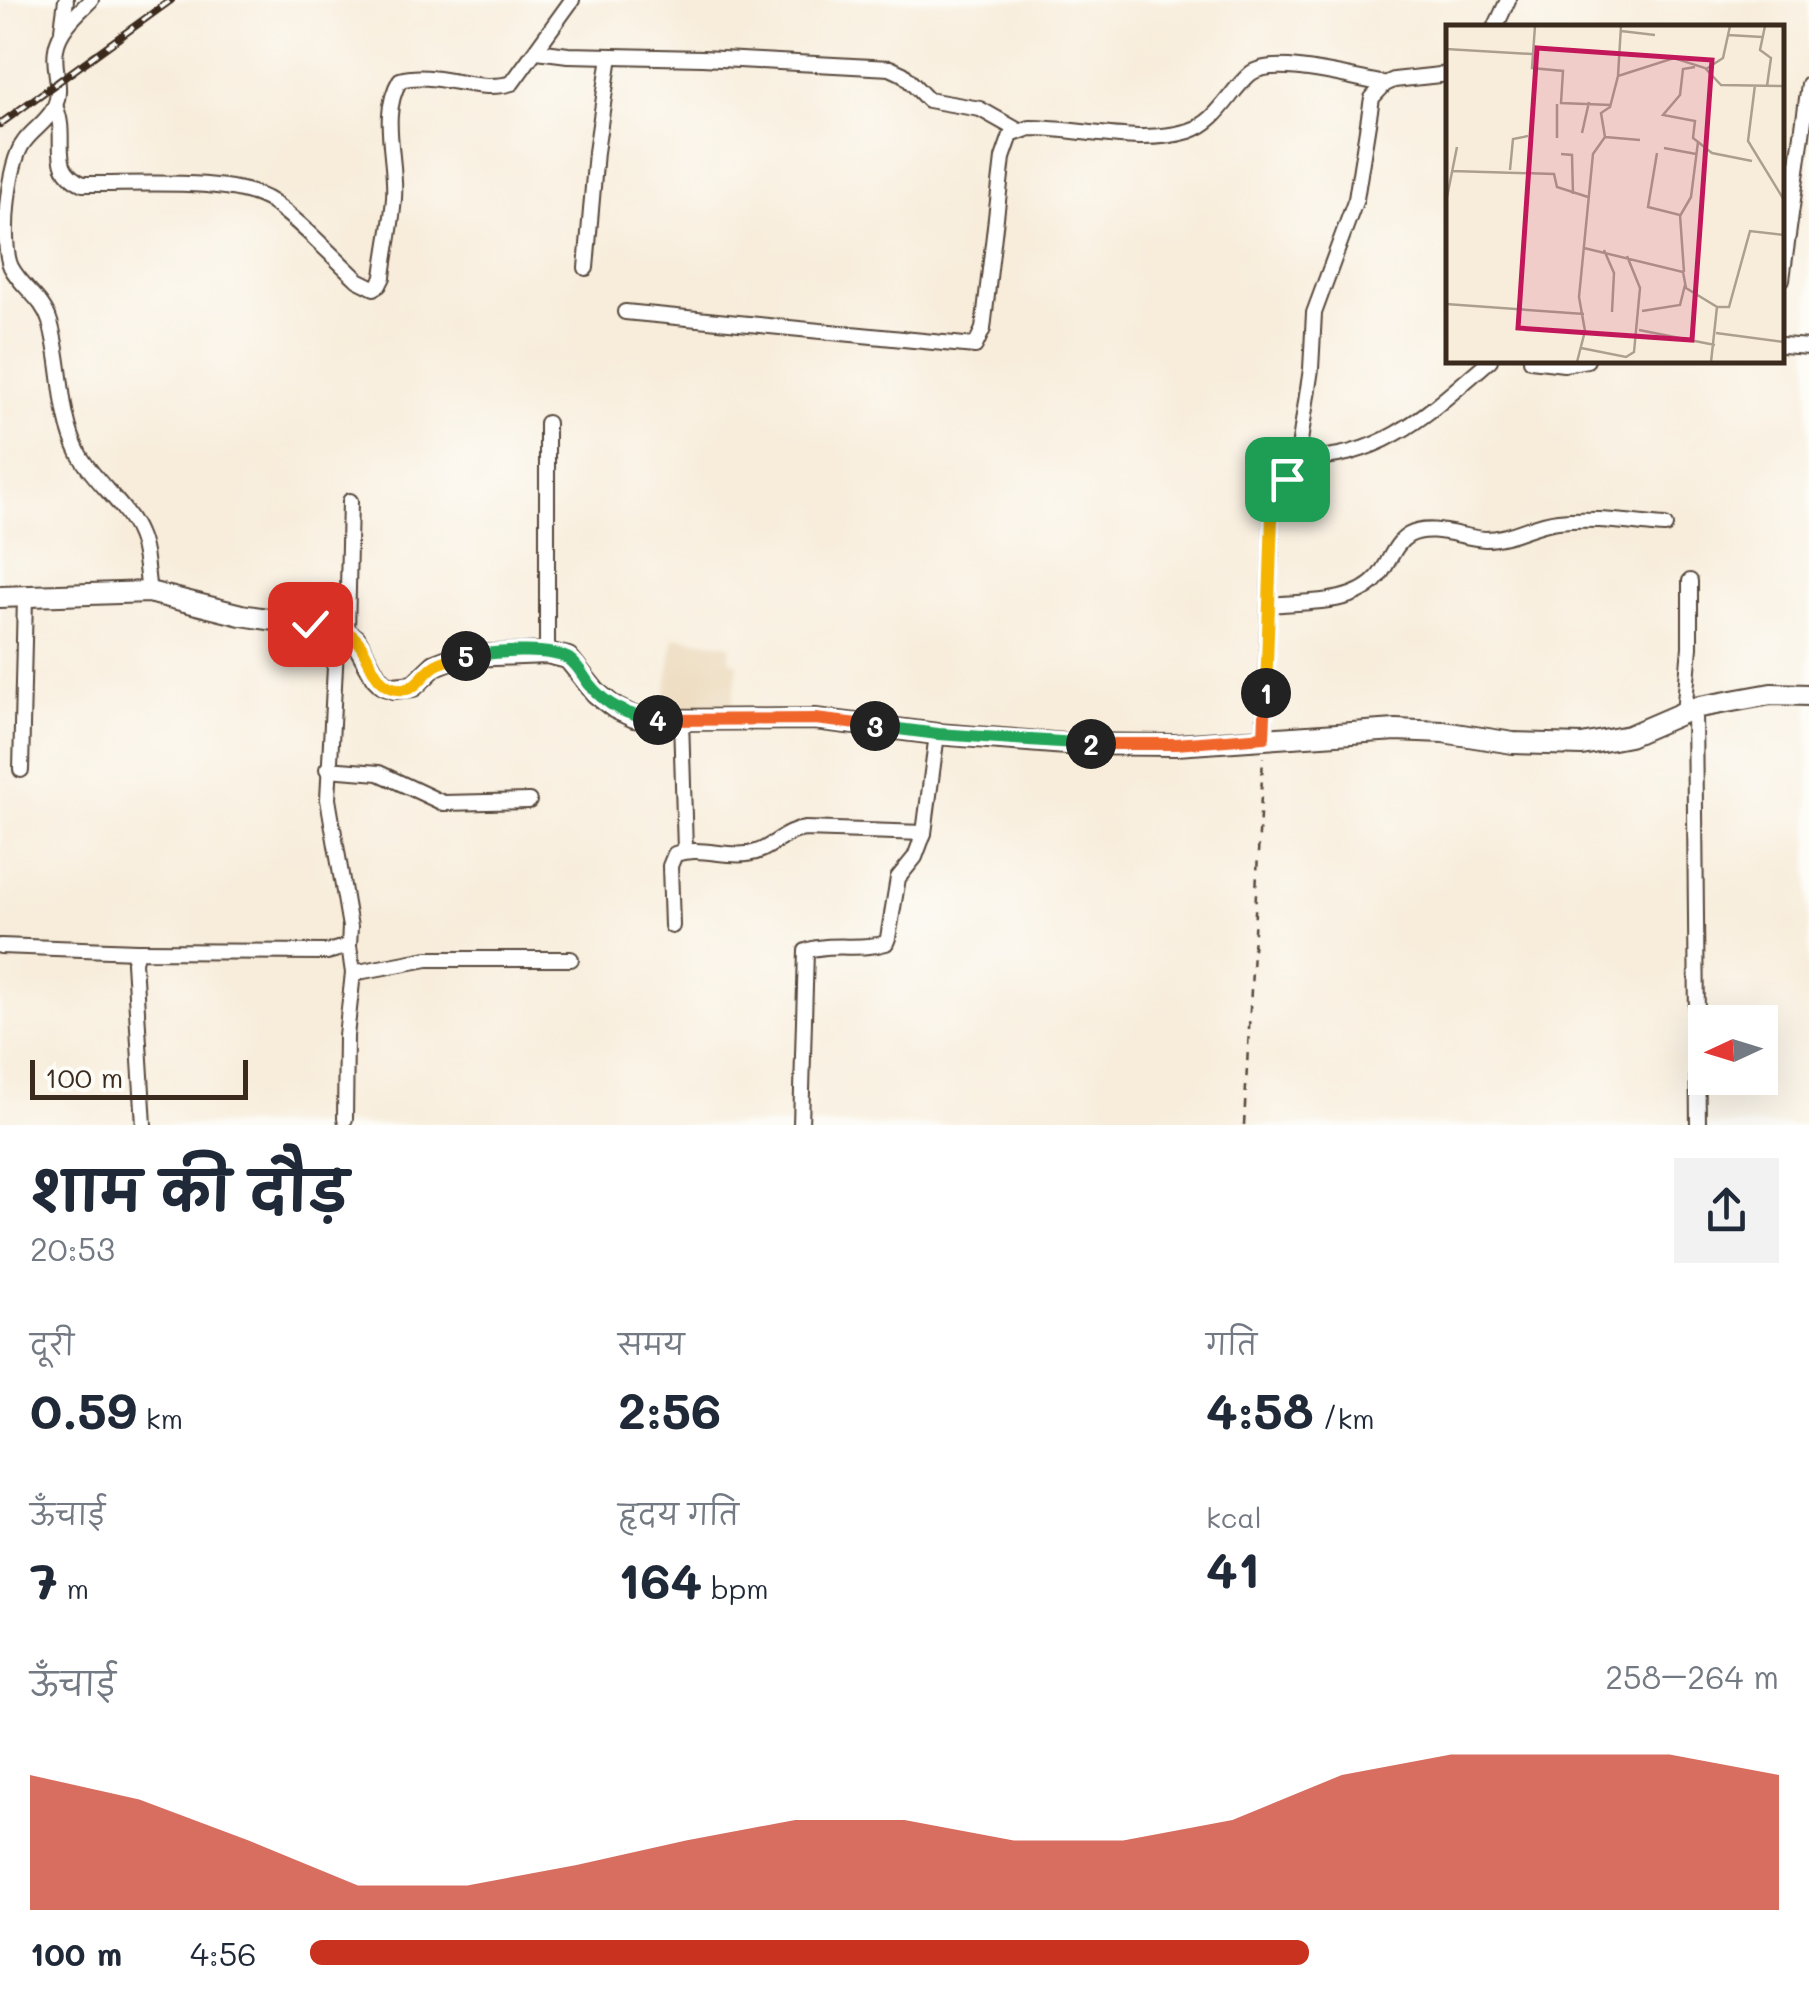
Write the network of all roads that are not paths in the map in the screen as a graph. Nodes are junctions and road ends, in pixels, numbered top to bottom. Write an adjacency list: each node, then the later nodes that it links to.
1 (66, 0): 6 (street)
2 (91, 0): 6 (street)
3 (572, 0): 7 (street)
4 (1508, 0): 5 (street)
5 (1496, 25)
6 (59, 40): 12 (street)
7 (537, 51): 8 (street); 12 (street)
8 (610, 56): 13 (street); 15 (street)
9 (1446, 74): 10 (street)
10 (1385, 84): 13 (street); 23 (street)
11 (1809, 84): 14 (street)
12 (55, 106): 27 (street)
13 (1019, 130): 16 (street)
14 (1784, 265)
15 (586, 268)
16 (624, 312)
17 (1784, 345): 18 (street)
18 (1809, 347)
19 (1488, 362): 23 (street)
20 (1548, 362): 21 (street)
21 (1576, 362)
22 (547, 423): 32 (street)
23 (1296, 458): 30 (street)
24 (350, 501): 31 (street)
25 (1665, 526): 30 (street)
26 (1690, 582): 34 (street)
27 (149, 592): 28 (street); 31 (street)
28 (25, 596): 29 (street); 39 (street)
29 (0, 597)
30 (1270, 605): 37 (street)
31 (342, 631): 32 (street); 38 (street)
32 (548, 653): 35 (street)
33 (1809, 695): 34 (street)
34 (1689, 711): 37 (street); 52 (street)
35 (682, 719): 36 (street); 42 (street)
36 (938, 734): 37 (street); 41 (street)
37 (1264, 737)
38 (327, 768): 40 (street); 45 (street)
39 (22, 770)
40 (529, 801)
41 (924, 832): 42 (street); 51 (street)
42 (685, 850): 43 (street)
43 (672, 926)
44 (0, 946): 46 (street)
45 (348, 946): 46 (street); 48 (street)
46 (138, 951): 50 (street)
47 (571, 959): 48 (street)
48 (353, 973): 49 (street)
49 (345, 1120)
50 (144, 1125)
51 (800, 1125)
52 (1698, 1125)

